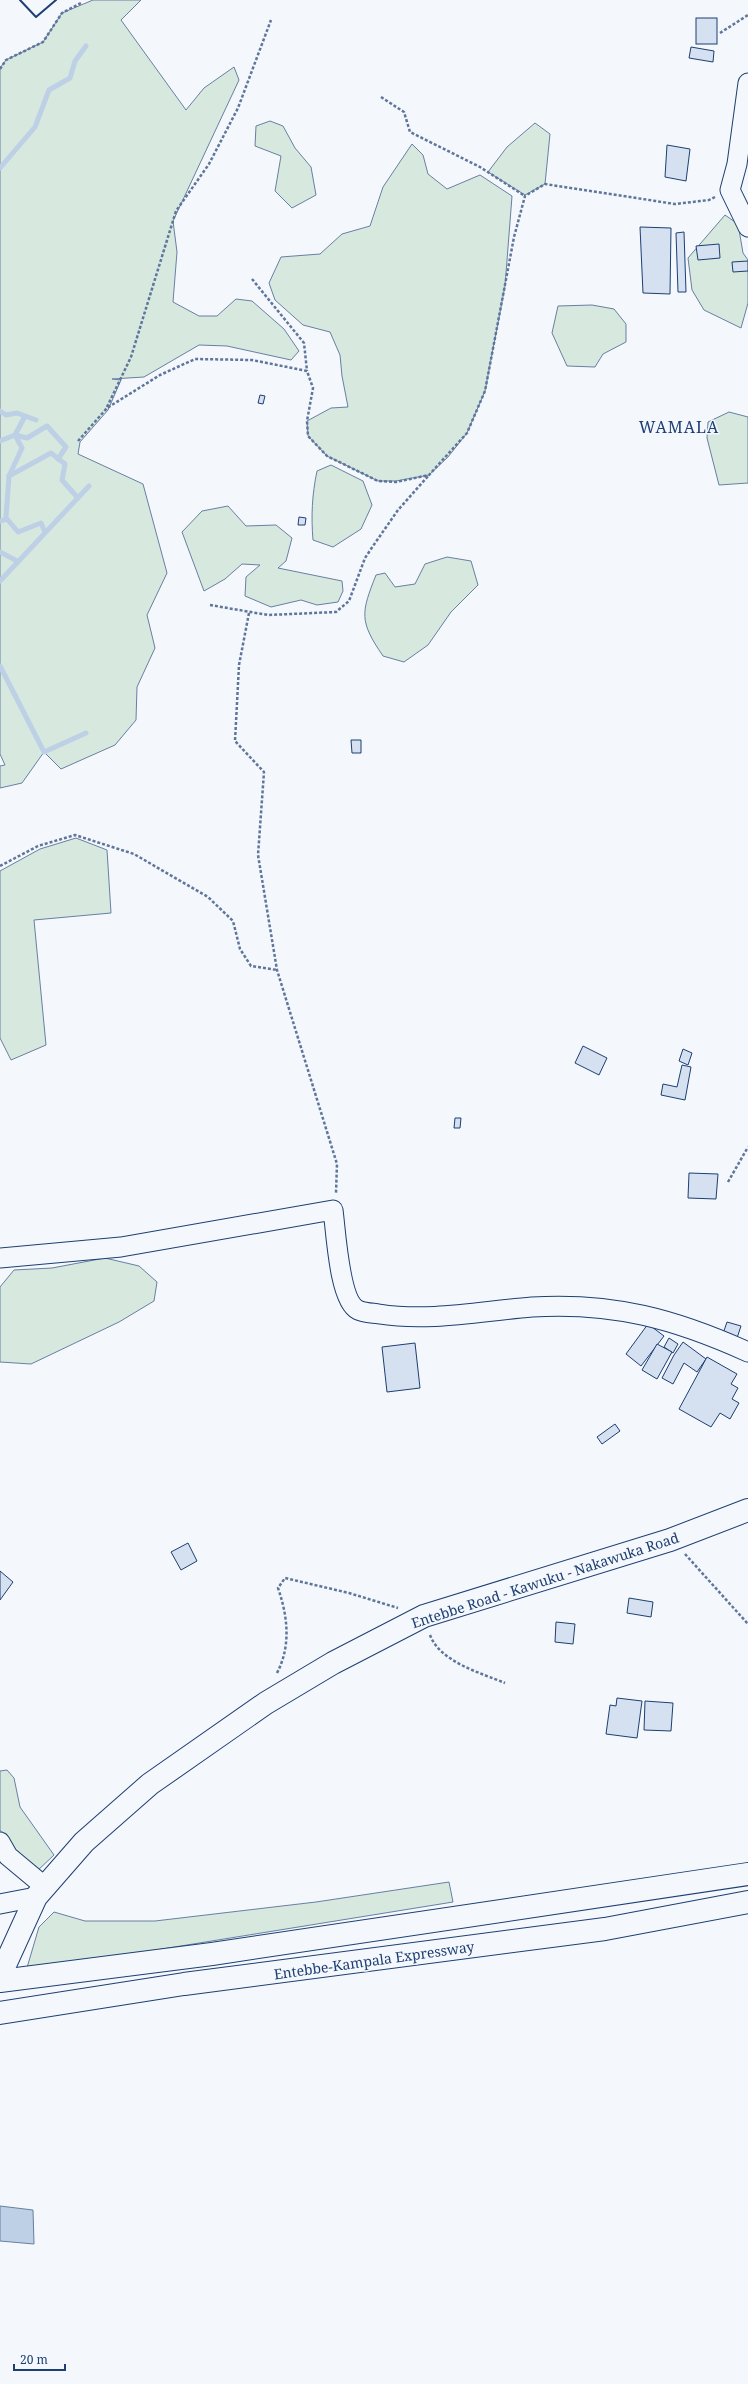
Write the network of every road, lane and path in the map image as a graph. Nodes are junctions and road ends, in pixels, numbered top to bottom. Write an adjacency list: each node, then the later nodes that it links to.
1 (80, 3): 5 (path)
2 (748, 16): 4 (path)
3 (271, 20): 13 (path)
4 (720, 33)
5 (0, 68)
6 (748, 83): 8 (street)
7 (381, 97): 9 (path)
8 (730, 190): 9 (path); 10 (street)
9 (525, 196): 15 (path)
10 (748, 226)
11 (252, 279): 12 (path)
12 (307, 372): 13 (path); 15 (path)
13 (107, 408): 14 (path)
14 (78, 441)
15 (430, 475): 17 (path)
16 (210, 605): 17 (path)
17 (249, 613): 19 (path)
18 (0, 866): 19 (path)
19 (277, 970): 22 (path)
20 (748, 1147): 21 (path)
21 (728, 1182)
22 (332, 1210): 23 (street); 24 (street)
23 (0, 1258)
24 (748, 1352)
25 (748, 1510): 26 (main road, Entebbe Road - Kawuku - Nakawuka Road)
26 (670, 1540): 27 (main road, Entebbe Road - Kawuku - Nakawuka Road); 28 (path)
27 (424, 1616): 29 (path); 30 (main road, Entebbe Road - Kawuku - Nakawuka Road); 30 (path)
28 (748, 1624)
29 (505, 1683)
30 (266, 1704): 33 (main road, Entebbe Road - Kawuku - Nakawuka Road)
31 (0, 1842): 33 (street)
32 (748, 1874): 37 (main road, Entebbe-Kampala Expressway)
33 (40, 1892): 35 (street); 36 (main road, Entebbe Road - Kawuku - Nakawuka Road)
34 (748, 1902): 38 (main road, Entebbe-Kampala Expressway)
35 (0, 1904)
36 (0, 1976)
37 (0, 1981)
38 (9, 2012)

